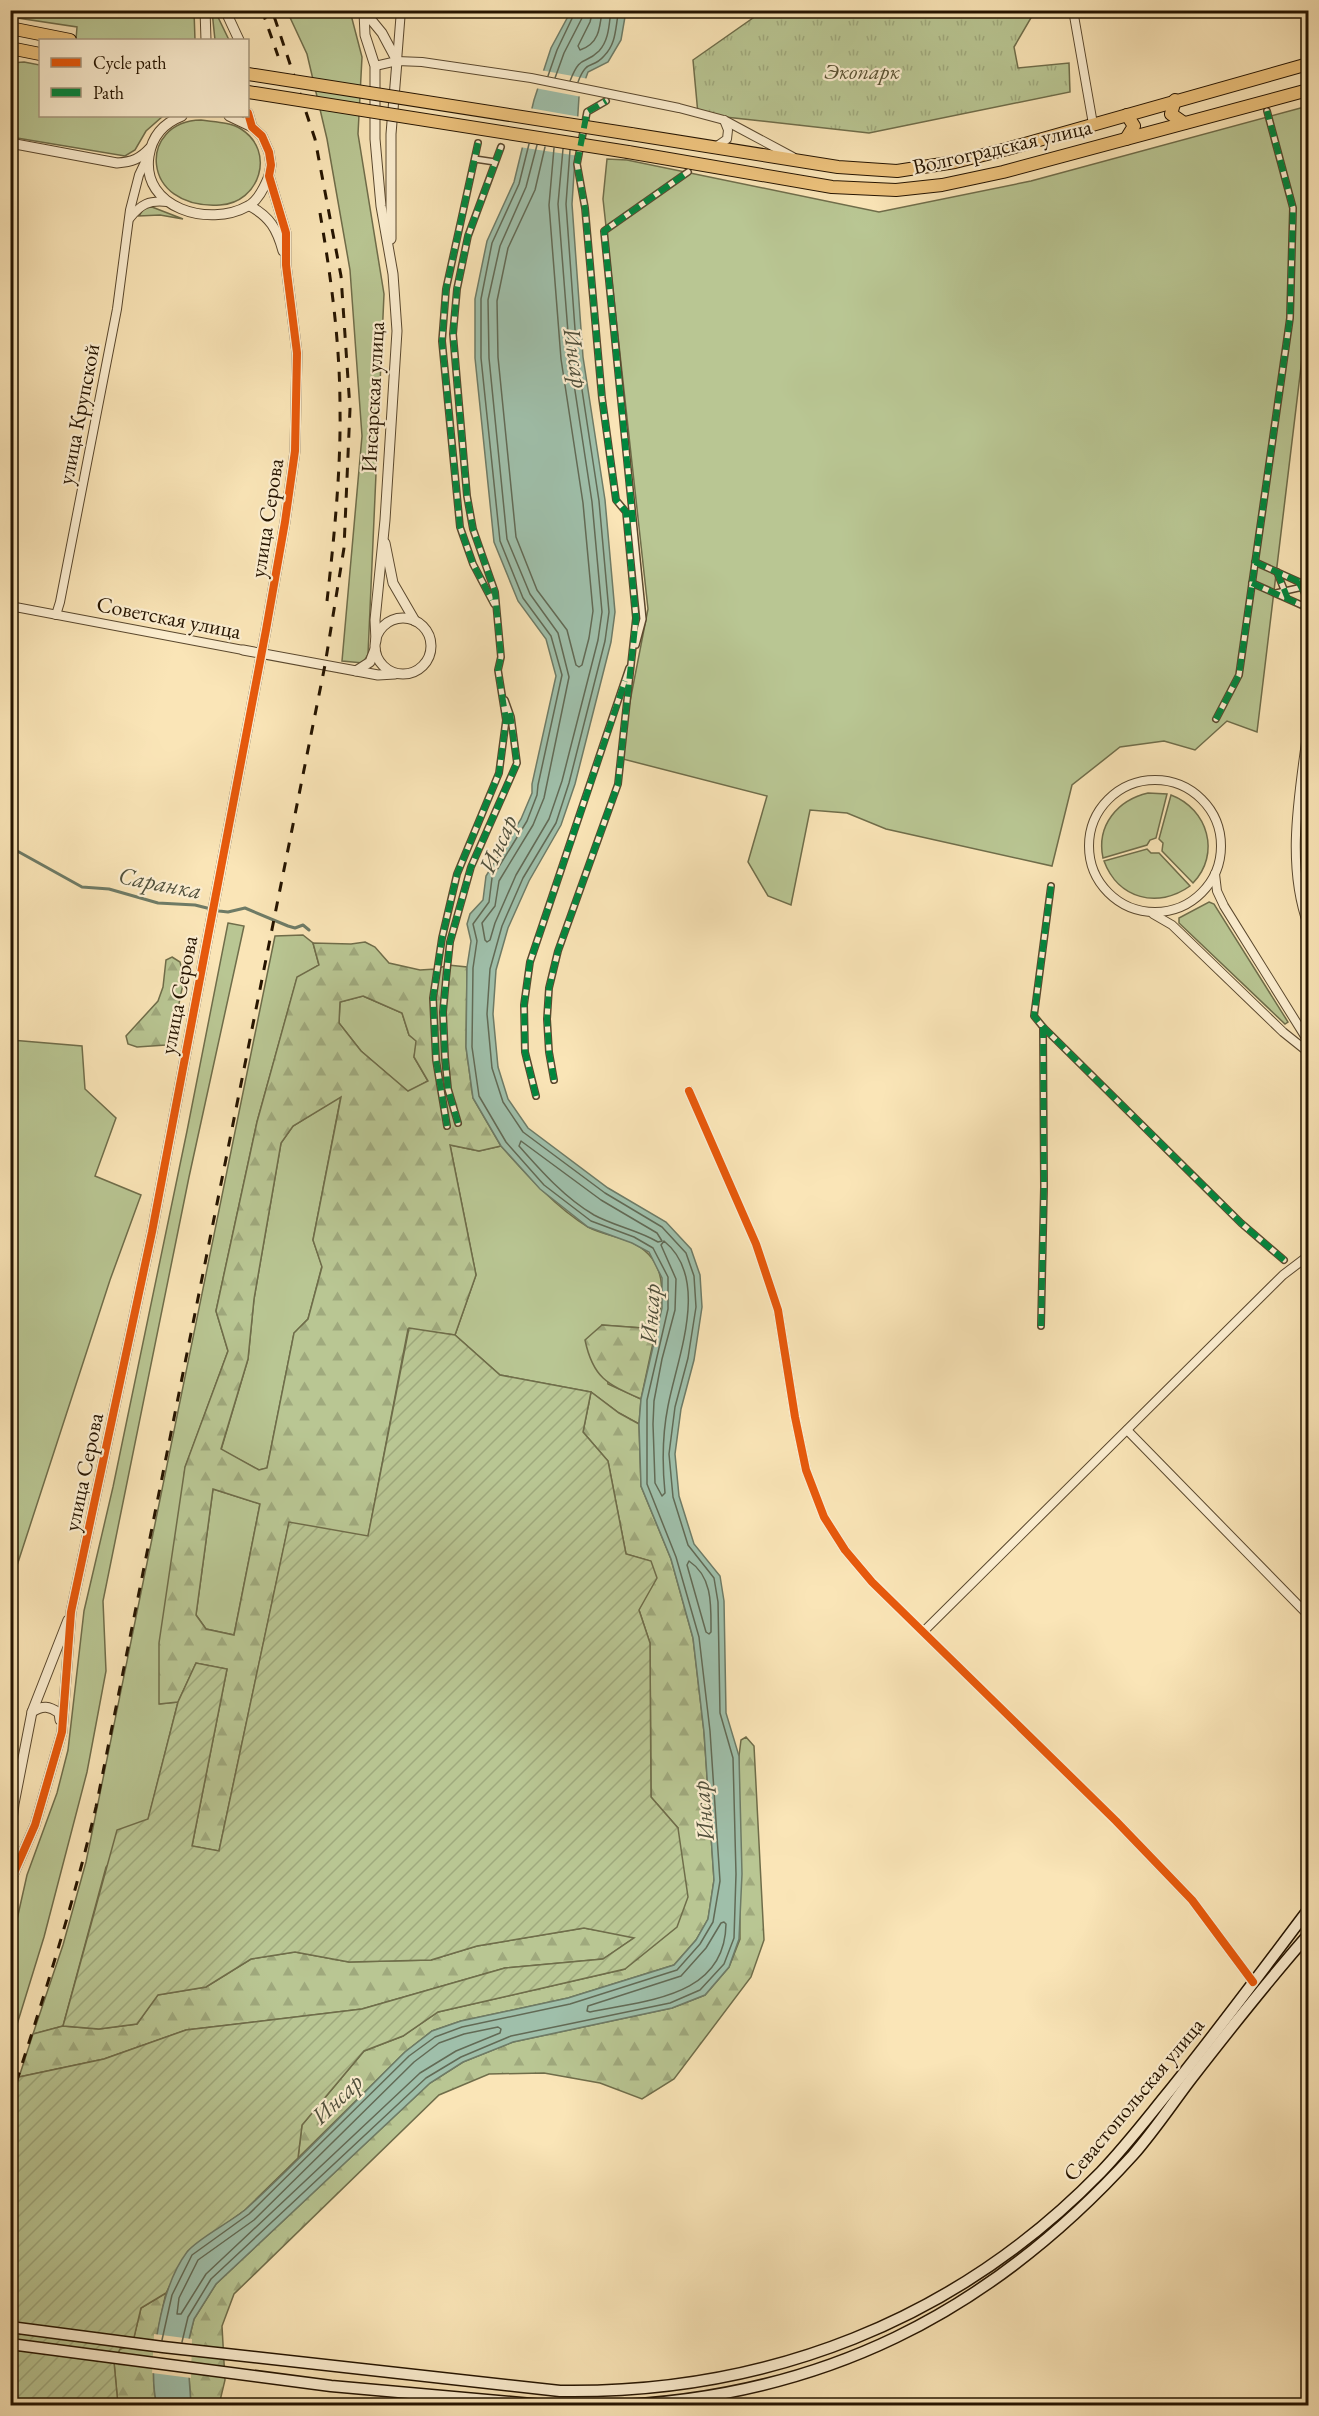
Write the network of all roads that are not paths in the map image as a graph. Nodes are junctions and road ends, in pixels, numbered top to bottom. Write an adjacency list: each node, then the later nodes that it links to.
1 (205, 10): 8 (street)
2 (225, 10): 9 (street)
3 (401, 10): 12 (street)
4 (1073, 10): 27 (street)
5 (365, 11): 12 (street, Инсарская улица); 14 (street, Инсарская улица)
6 (10, 28): 7 (main road)
7 (62, 39)
8 (206, 39)
9 (239, 39)
10 (14, 50): 11 (main road)
11 (39, 54)
12 (397, 61): 14 (street); 25 (street); 43 (street, Инсарская улица)
13 (1308, 64): 18 (main road, Волгоградская улица)
14 (375, 66): 43 (street, Инсарская улица)
15 (249, 74): 32 (main road, Волгоградская улица, bridge)
16 (1308, 90): 26 (main road, Волгоградская улица)
17 (249, 92): 29 (main road, Волгоградская улица, bridge)
18 (1175, 100): 21 (main road, Волгоградская улица); 26 (main road)
19 (606, 101): 63 (street)
20 (1267, 111): 46 (street)
21 (1126, 115): 27 (main road, Волгоградская улица); 29 (main road)
22 (249, 116): 28 (street, улица Серова)
23 (180, 117): 34 (street)
24 (231, 117): 28 (street)
25 (724, 120): 32 (street); 36 (street)
26 (1184, 123): 29 (main road, Волгоградская улица)
27 (1093, 124): 36 (main road, Волгоградская улица)
28 (252, 127): 39 (street, улица Серова)
29 (1126, 139)
30 (10, 143): 34 (street)
31 (478, 143): 35 (street)
32 (717, 146): 36 (main road, Волгоградская улица)
33 (501, 147): 37 (street)
34 (150, 149): 40 (street); 42 (street, улица Крупской)
35 (475, 159): 37 (street); 56 (street)
36 (796, 159)
37 (495, 162): 56 (street)
38 (688, 172): 63 (street)
39 (269, 176): 41 (street); 44 (street, улица Серова)
40 (167, 202): 41 (street); 42 (street)
41 (250, 206): 44 (street, улица Серова)
42 (130, 219): 58 (street, улица Крупской)
43 (391, 262): 45 (street, Инсарская улица)
44 (286, 265): 62 (street, улица Серова)
45 (383, 534): 59 (street, Инсарская улица); 60 (street, Инсарская улица)
46 (1255, 562): 47 (street); 48 (street)
47 (1276, 572): 49 (street); 51 (street)
48 (1252, 583): 52 (street); 67 (street)
49 (1300, 584): 50 (street); 51 (street); 54 (street)
50 (1308, 586)
51 (1285, 591): 52 (street); 53 (street)
52 (1276, 593): 53 (street)
53 (1288, 599): 57 (street)
54 (1308, 601)
55 (10, 606): 58 (street, Советская улица)
56 (496, 608): 66 (street)
57 (1308, 608)
58 (56, 615): 61 (street, Советская улица)
59 (415, 621): 60 (street); 65 (street)
60 (375, 644): 64 (street); 65 (street)
61 (243, 650): 62 (street, Советская улица)
62 (261, 654): 64 (street, Советская улица); 85 (street, улица Серова)
63 (633, 658): 76 (street); 78 (street)
64 (356, 671): 65 (street, Советская улица)
65 (400, 674)
66 (501, 689): 79 (street); 80 (street)
67 (1216, 719)
68 (1308, 727): 72 (street)
69 (1215, 874): 71 (street); 71 (street); 74 (street)
70 (1051, 886): 73 (street)
71 (1149, 912): 75 (street)
72 (1308, 925)
73 (1043, 1027): 82 (street); 83 (street)
74 (1308, 1041)
75 (1308, 1052)
76 (554, 1080)
77 (689, 1091): 87 (street)
78 (536, 1096)
79 (458, 1123)
80 (447, 1126)
81 (1308, 1256): 84 (street)
82 (1284, 1260)
83 (1041, 1326)
84 (1127, 1430): 86 (street); 87 (street)
85 (71, 1612): 88 (street, улица Серова); 89 (street, улица Серова)
86 (1308, 1615)
87 (923, 1632): 94 (street)
88 (32, 1712): 89 (street); 90 (street, улица Серова)
89 (62, 1732): 91 (street, улица Серова)
90 (10, 1837)
91 (10, 1882)
92 (1308, 1910): 94 (main road, Севастопольская улица)
93 (1308, 1935): 98 (main road, Севастопольская улица)
94 (1253, 1982): 95 (main road, Севастопольская улица)
95 (10, 2327)
96 (10, 2344): 97 (main road)
97 (554, 2406)
98 (603, 2406)

